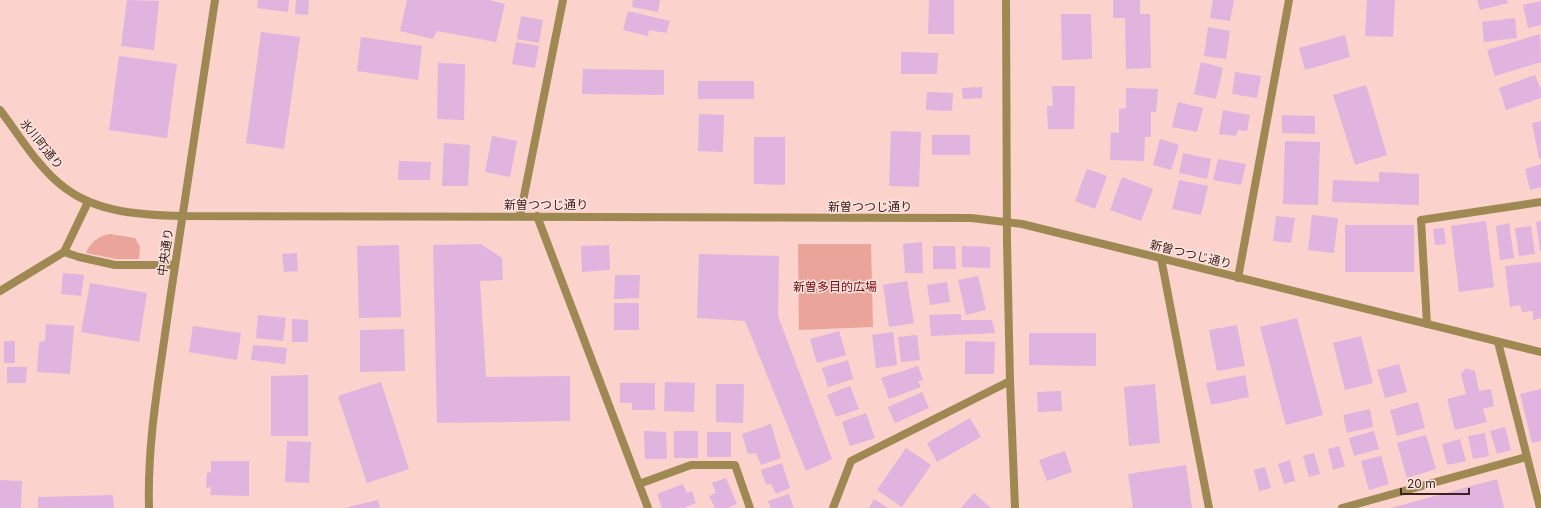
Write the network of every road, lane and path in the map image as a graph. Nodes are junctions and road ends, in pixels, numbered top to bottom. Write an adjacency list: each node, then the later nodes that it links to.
1 (215, 0): 8 (street, 中央通り)
2 (563, 0): 9 (street)
3 (1006, 0): 11 (street)
4 (1289, 0): 15 (street)
5 (0, 110): 6 (street, 氷川町通り)
6 (88, 202): 8 (street, 氷川町通り); 12 (street)
7 (1541, 202): 17 (street)
8 (182, 216): 9 (street, 新曽つつじ通り); 14 (street, 中央通り)
9 (520, 216): 10 (street, 新曽つつじ通り)
10 (537, 216): 11 (street, 新曽つつじ通り); 22 (street)
11 (1006, 222): 13 (street, 新曽つつじ通り); 20 (street)
12 (64, 252): 14 (street); 16 (street)
13 (1161, 258): 15 (street, 新曽つつじ通り); 28 (street)
14 (175, 265): 23 (street, 中央通り)
15 (1238, 278): 17 (street, 新曽つつじ通り)
16 (0, 291)
17 (1427, 324): 18 (street, 新曽つつじ通り)
18 (1498, 342): 19 (street, 新曽つつじ通り); 21 (street)
19 (1541, 352)
20 (1010, 381): 26 (street); 27 (street)
21 (1526, 457): 29 (street); 30 (street)
22 (639, 484): 24 (street); 25 (street)
23 (148, 508)
24 (648, 508)
25 (750, 508)
26 (833, 508)
27 (1015, 508)
28 (1209, 508)
29 (1342, 508)
30 (1540, 508)

